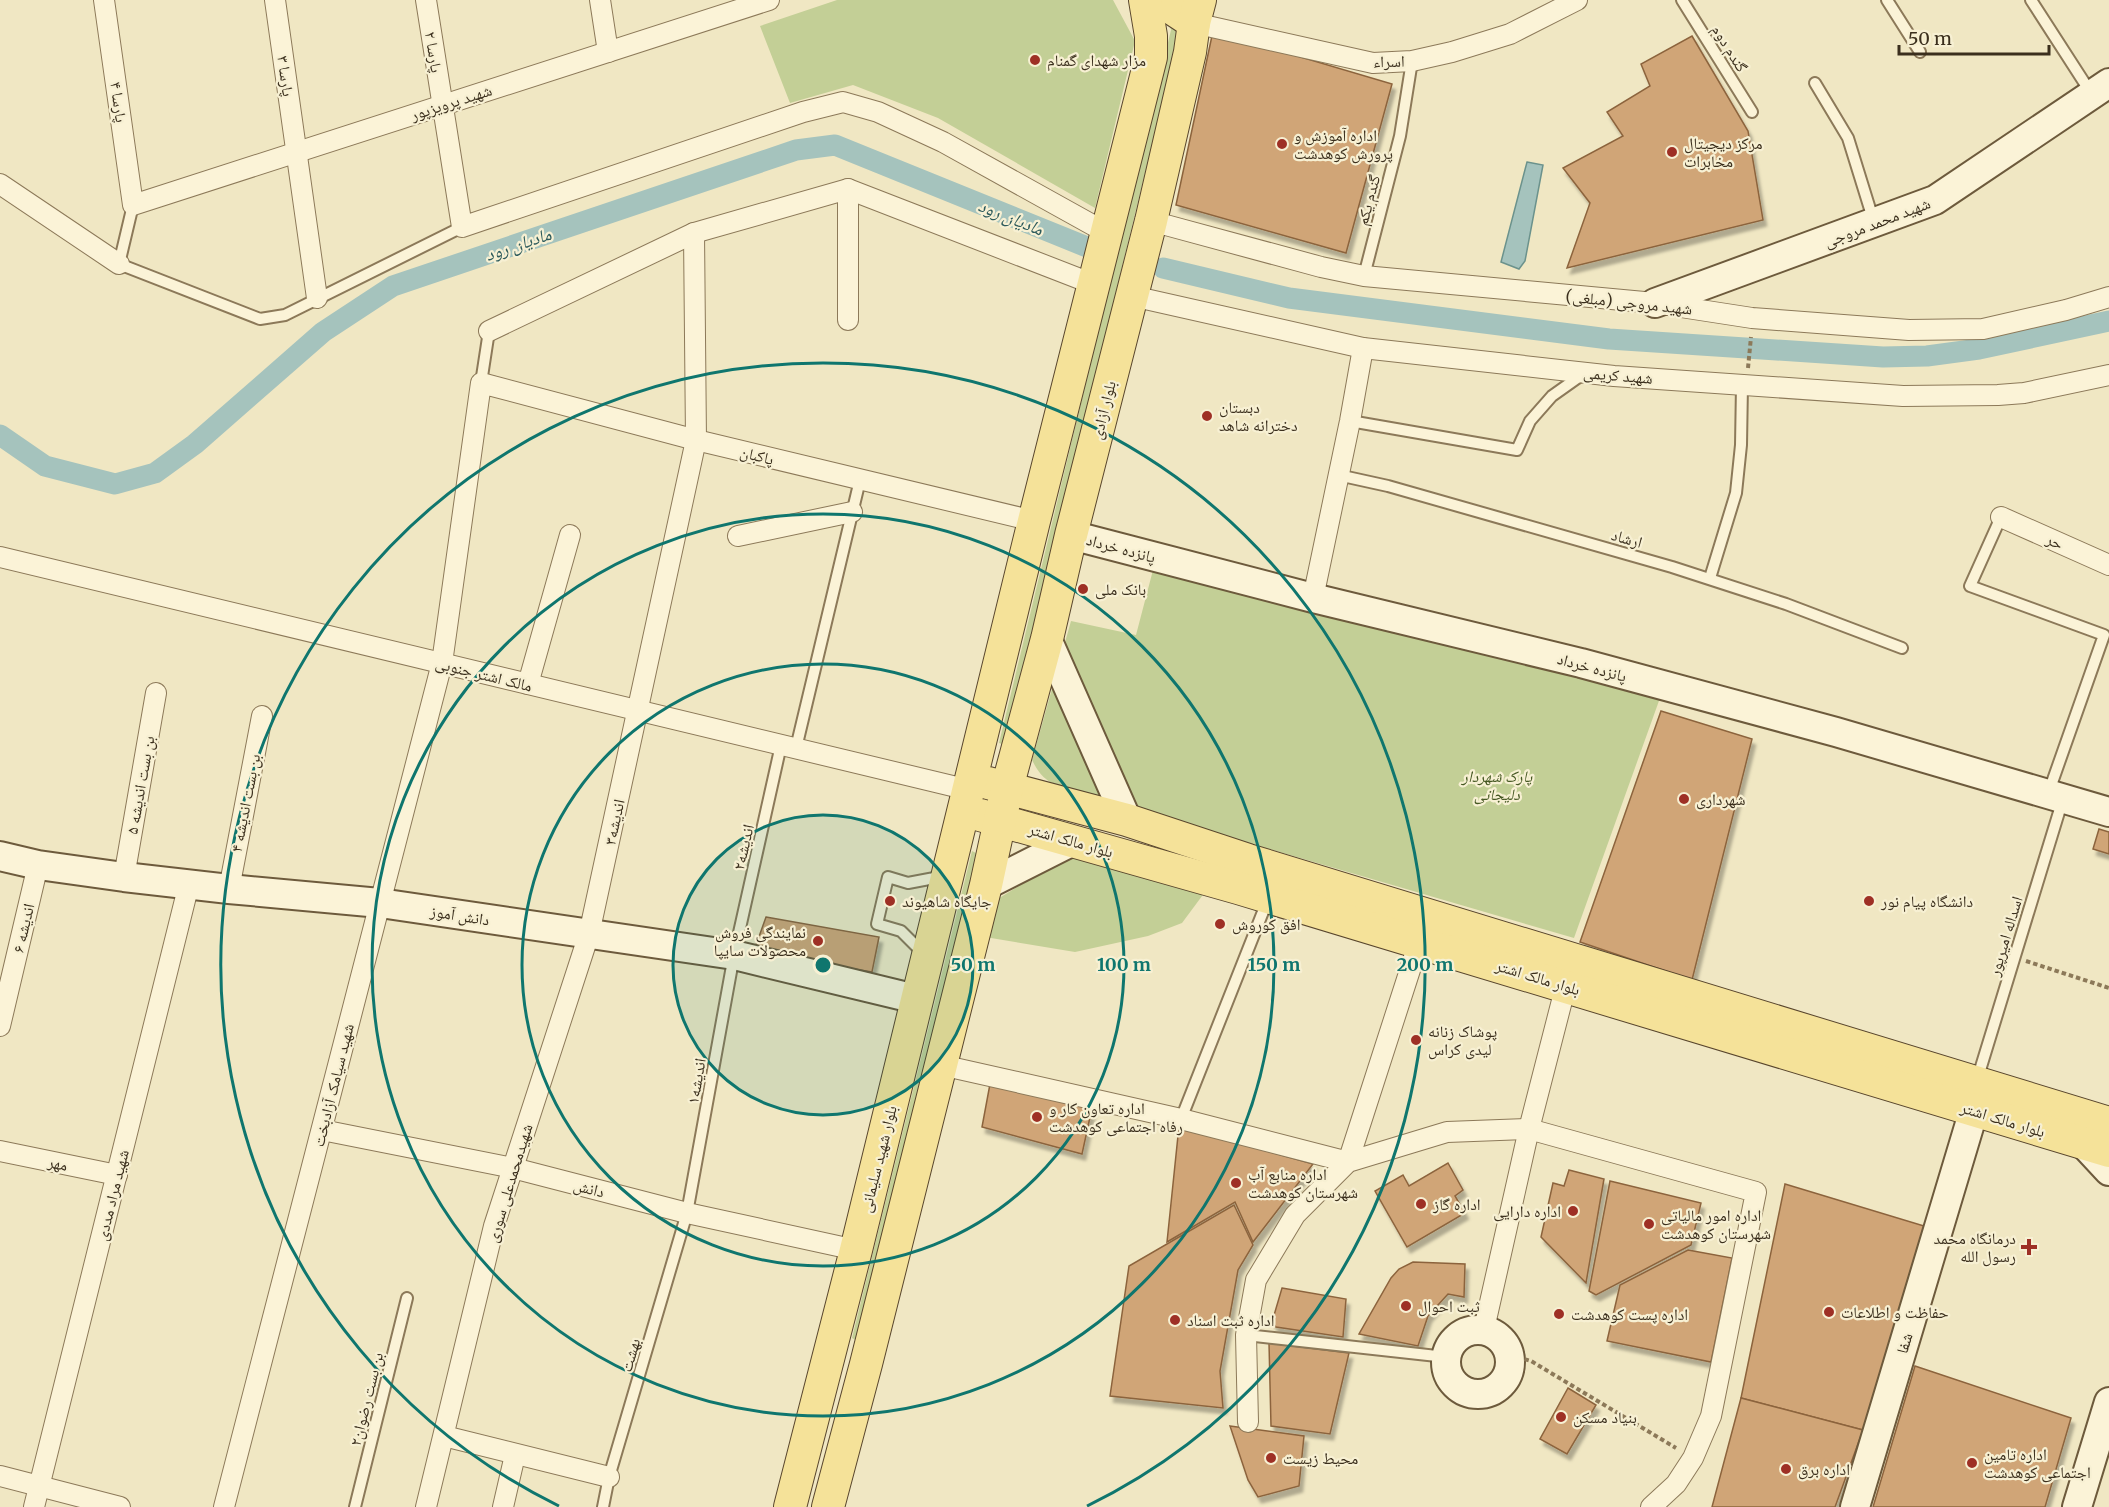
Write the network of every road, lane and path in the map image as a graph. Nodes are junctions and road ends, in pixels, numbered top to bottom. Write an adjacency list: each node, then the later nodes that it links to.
1 (104, 0): 23 (street, پارسا ۴)
2 (275, 0): 20 (street, پارسا ۳)
3 (426, 0): 18 (street, پارسا ۲)
4 (600, 0): 13 (street)
5 (769, 0): 13 (street, شهید پرویزپور)
6 (1145, 0): 28 (main road)
7 (1159, 0): 12 (main road)
8 (1577, 0): 15 (street, اسراء)
9 (1682, 0): 19 (lane, گندم دوم)
10 (1887, 0): 14 (lane)
11 (2031, 0): 17 (lane)
12 (1197, 11): 15 (street, اسراء); 24 (main road, بلوار آزادی)
13 (608, 52): 18 (street, شهید پرویزپور)
14 (1920, 52)
15 (1412, 61): 30 (lane, گندم یکم)
16 (1815, 83): 25 (lane)
17 (2100, 88): 25 (street, شهید محمد مروجی)
18 (443, 105): 20 (street, شهید پرویزپور); 26 (street, پارسا ۲)
19 (1752, 112)
20 (296, 152): 23 (street, شهید پرویزپور); 34 (street, پارسا ۳)
21 (0, 184): 29 (street)
22 (848, 189): 27 (street); 31 (street); 37 (street)
23 (133, 205): 29 (lane)
24 (1151, 221): 30 (street, شهید مروجی (مبلغی)); 32 (main road, بلوار آزادی)
25 (1874, 223): 35 (street, شهید محمد مروجی)
26 (462, 227): 28 (street); 34 (lane)
27 (694, 233): 38 (street); 45 (street, اندیشه۳)
28 (1107, 233): 31 (main road)
29 (119, 264): 34 (lane)
30 (1364, 276): 35 (street, شهید مروجی (مبلغی))
31 (1093, 284): 50 (main road)
32 (1132, 296): 39 (street, شهید کریمی); 52 (main road, بلوار آزادی)
33 (2109, 297): 36 (street, شهید مروجی (مبلغی))
34 (317, 298)
35 (1655, 303): 36 (street, شهید مروجی (مبلغی))
36 (1752, 318): 43 (path)
37 (848, 320)
38 (489, 331): 42 (lane)
39 (1362, 348): 40 (street, شهید کریمی); 44 (street)
40 (1585, 373): 43 (street, شهید کریمی); 44 (lane)
41 (2109, 375): 43 (street, شهید کریمی)
42 (481, 383): 45 (street, پاکبان); 60 (street, شهید سیامک آزادبخت)
43 (1744, 385): 56 (lane)
44 (1350, 421): 46 (street)
45 (696, 440): 47 (street, پاکبان); 63 (street, اندیشه۳)
46 (1338, 475): 56 (lane, ارشاد); 57 (street)
47 (860, 480): 48 (lane, اندیشه۲); 50 (street, پاکبان)
48 (852, 512): 53 (street); 65 (lane, اندیشه۲)
49 (2001, 517): 55 (street, حر); 68 (lane, اسداله امیرپور)
50 (1034, 521): 67 (main road)
51 (570, 535): 61 (street)
52 (1071, 535): 57 (street, پانزده خرداد); 58 (main road, بلوار آزادی)
53 (738, 536)
54 (0, 557): 60 (street, مالک اشتر جنوبی)
55 (2109, 565)
56 (1710, 578): 59 (lane, ارشاد)
57 (1313, 598): 68 (street, پانزده خرداد)
58 (1047, 639): 66 (main road, بلوار آزادی); 71 (street)
59 (1902, 648)
60 (442, 663): 61 (street, مالک اشتر جنوبی); 82 (street, شهید سیامک آزادبخت)
61 (528, 684): 63 (street, مالک اشتر جنوبی)
62 (156, 693): 77 (street, بن بست اندیشه ۵)
63 (638, 710): 65 (street, مالک اشتر جنوبی); 83 (street, اندیشه۳)
64 (262, 716): 80 (street, بن بست اندیشه ۴)
65 (789, 747): 67 (street, مالک اشتر جنوبی); 85 (lane, اندیشه۲)
66 (1007, 789): 67 (main road, بلوار مالک اشتر); 70 (main road, بلوار آزادی); 71 (main road, بلوار مالک اشتر)
67 (968, 793): 70 (main road, بلوار مالک اشتر); 76 (main road, بلوار شهید سلیمانی)
68 (2055, 796): 69 (street, پانزده خرداد); 87 (lane, اسداله امیرپور)
69 (2109, 812)
70 (1000, 820): 72 (main road, بلوار مالک اشتر); 79 (main road)
71 (1127, 820): 75 (main road, بلوار مالک اشتر)
72 (1073, 841): 75 (main road, بلوار مالک اشتر); 79 (street)
73 (0, 856): 74 (street, دانش آموز)
74 (38, 864): 77 (street, دانش آموز); 91 (street, اندیشه ۶)
75 (1243, 874): 81 (main road, بلوار مالک اشتر); 93 (main road, بلوار مالک اشتر)
76 (948, 875): 86 (main road, بلوار شهید سلیمانی); 86 (lane)
77 (124, 877): 78 (street, دانش آموز)
78 (189, 884): 80 (street, دانش آموز); 102 (street, شهید مراد مددی)
79 (986, 885): 92 (main road)
80 (229, 890): 82 (street, دانش آموز)
81 (1268, 897): 84 (main road, بلوار مالک اشتر); 94 (lane)
82 (380, 903): 83 (street, دانش آموز); 97 (street, شهید سیامک آزادبخت)
83 (590, 934): 85 (street, دانش آموز); 100 (street, شهیدمحمدعلی سوری)
84 (1419, 942): 88 (main road, بلوار مالک اشتر); 99 (street)
85 (734, 955): 90 (street, دانش آموز); 103 (lane, اندیشه۱)
86 (927, 957): 90 (main road, بلوار شهید سلیمانی)
87 (2014, 957): 89 (path); 93 (lane, اسداله امیرپور)
88 (1566, 986): 93 (main road, بلوار مالک اشتر); 95 (street)
89 (2109, 988)
90 (916, 999): 104 (main road, بلوار شهید سلیمانی)
91 (0, 1026)
92 (941, 1065): 94 (street); 111 (main road)
93 (1975, 1096): 96 (main road, بلوار مالک اشتر); 131 (street, شفا)
94 (1181, 1119): 99 (street)
95 (1529, 1129): 99 (street); 106 (street); 116 (street)
96 (2099, 1129): 101 (street)
97 (322, 1130): 100 (street, دانش); 123 (street, شهید سیامک آزادبخت)
98 (0, 1151): 102 (street, مهر)
99 (1348, 1162): 107 (street)
100 (513, 1168): 103 (street, دانش); 114 (street, شهیدمحمدعلی سوری)
101 (2109, 1171)
102 (117, 1175): 120 (street, شهید مراد مددی)
103 (687, 1212): 104 (street, دانش); 119 (lane, بهشت)
104 (856, 1250): 108 (main road, بلوار شهید سلیمانی)
105 (407, 1298): 124 (lane, بن بست رضوان۲)
106 (1484, 1329): 109 (street); 110 (street)
107 (1246, 1335): 110 (lane); 113 (street)
108 (828, 1354): 111 (main road); 128 (main road, بلوار شهید سلیمانی)
109 (1510, 1355): 110 (street); 116 (path)
110 (1446, 1357)
111 (866, 1364): 129 (main road)
112 (2109, 1402): 117 (street)
113 (1248, 1422)
114 (444, 1436): 115 (street); 125 (street, شهیدمحمدعلی سوری)
115 (515, 1455): 119 (street); 126 (street)
116 (1693, 1458): 130 (street)
117 (2098, 1474): 132 (street)
118 (0, 1476): 120 (street)
119 (609, 1477): 127 (lane, بهشت)
120 (39, 1486): 121 (street, شهید مراد مددی); 122 (street)
121 (34, 1507)
122 (120, 1507)
123 (224, 1507)
124 (355, 1507)
125 (426, 1507)
126 (503, 1507)
127 (603, 1507)
128 (790, 1507)
129 (828, 1507)
130 (1651, 1507)
131 (1855, 1507)
132 (2077, 1507)

